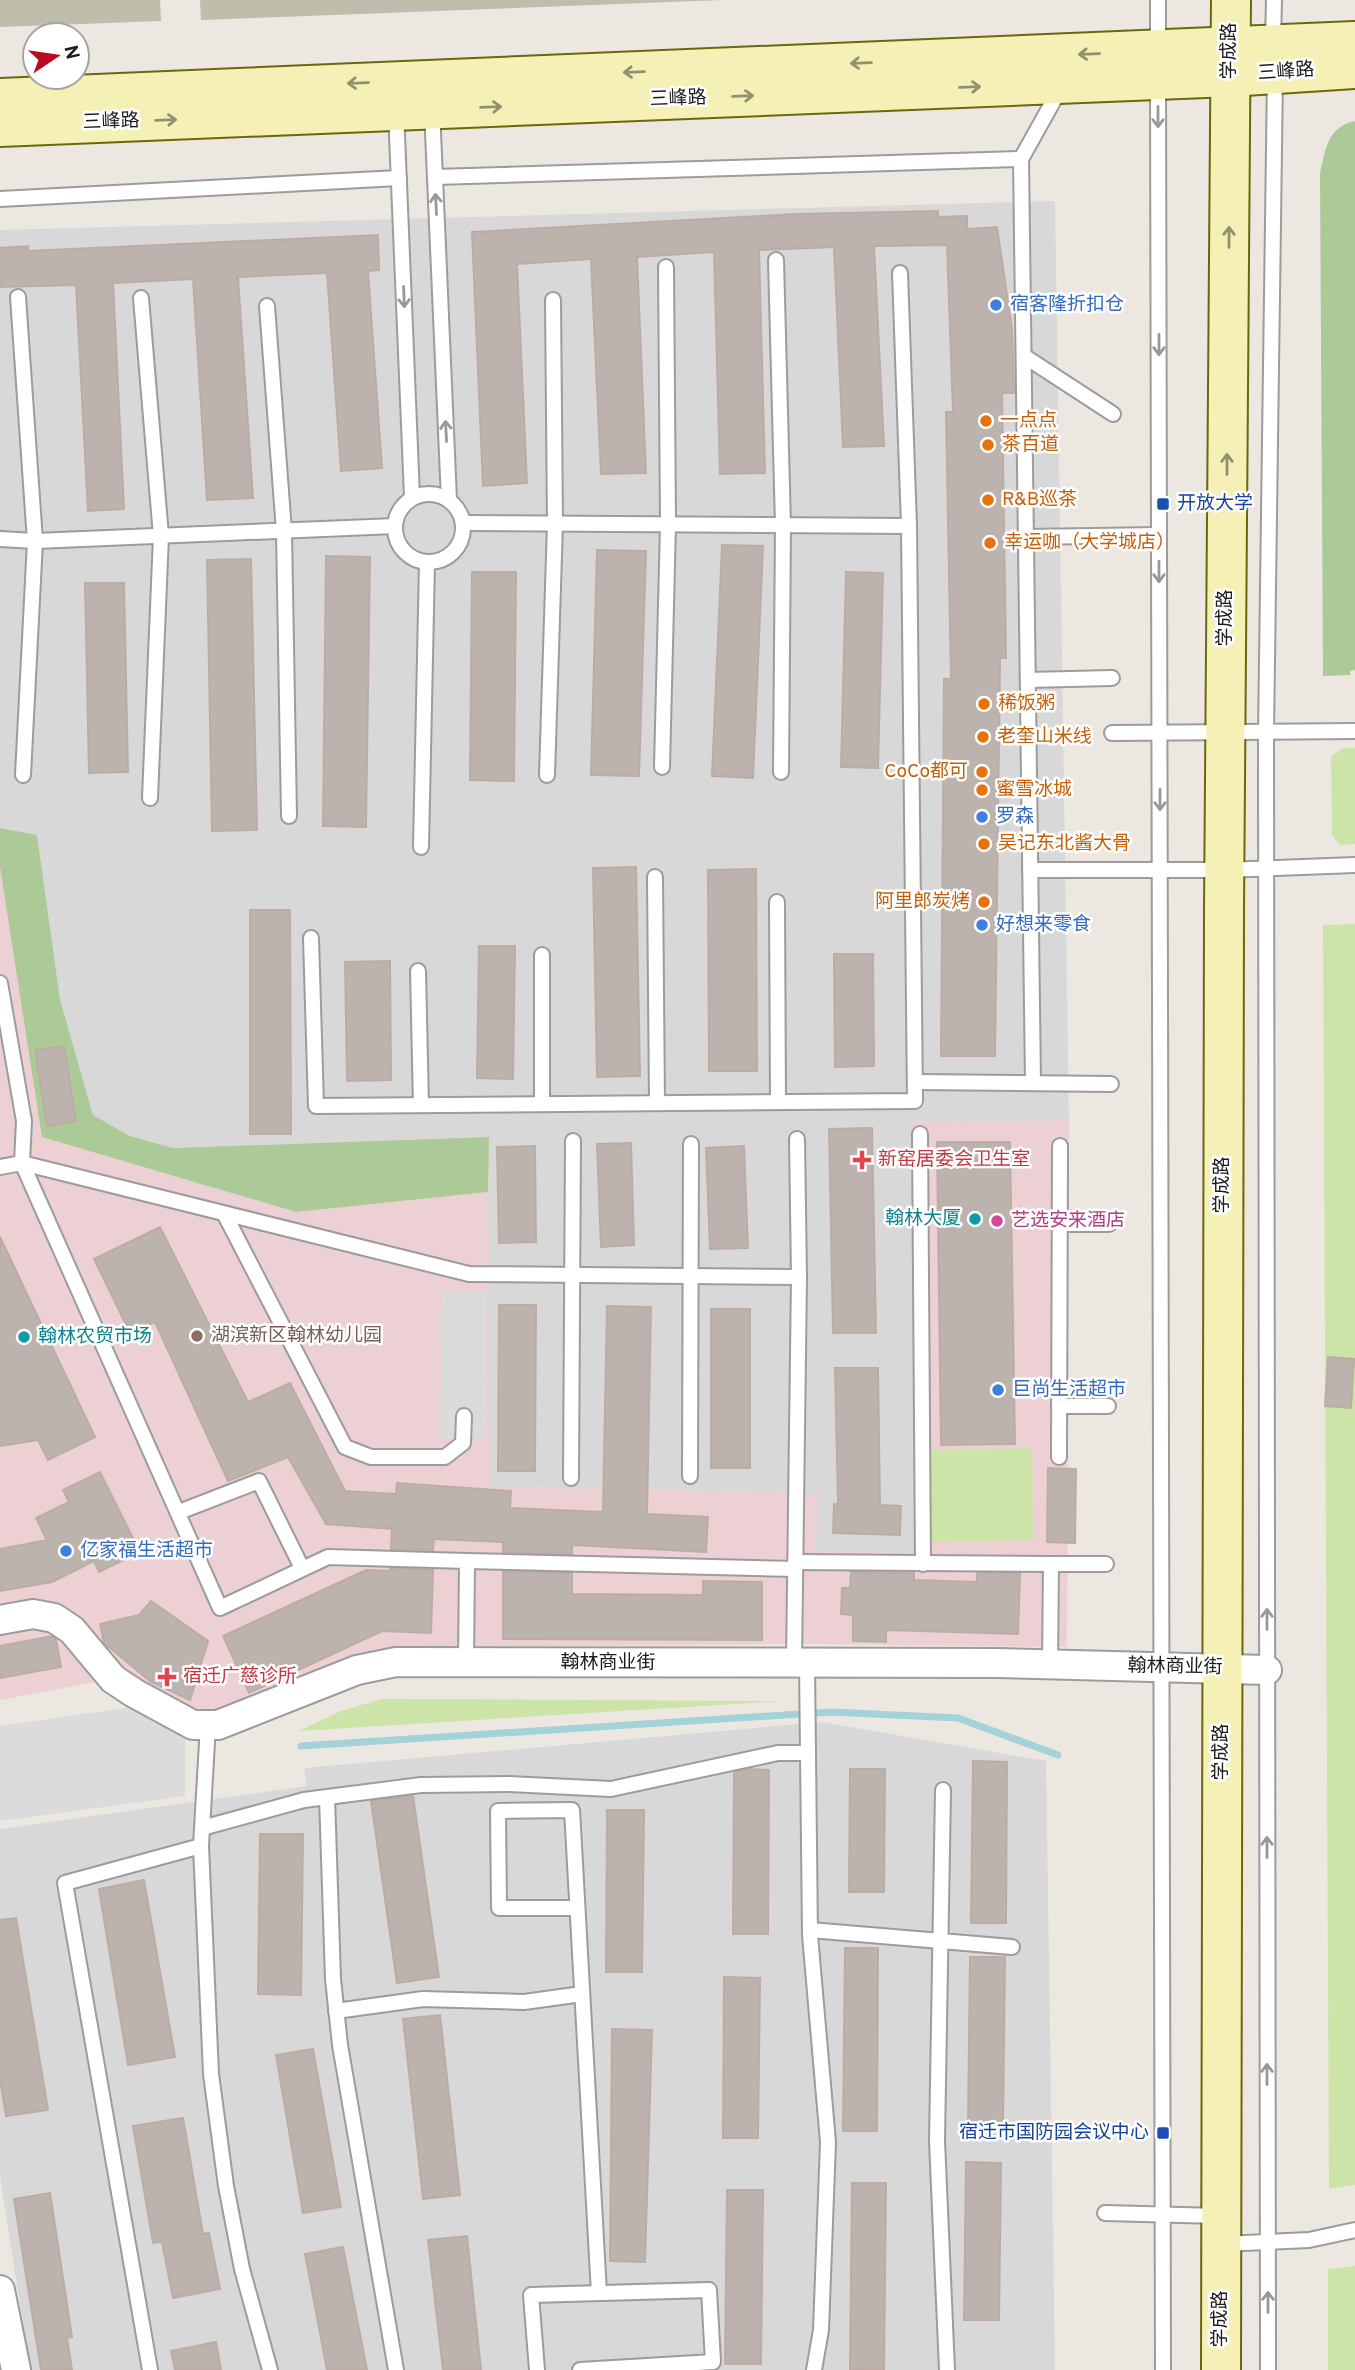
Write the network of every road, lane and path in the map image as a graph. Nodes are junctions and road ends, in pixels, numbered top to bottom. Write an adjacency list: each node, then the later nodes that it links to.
1 (1158, 0): 8 (lane)
2 (1204, 0): 7 (main road, 学成路)
3 (1231, 0): 7 (main road, 学成路)
4 (1274, 0): 6 (lane)
5 (1355, 41): 6 (main road, 三峰路)
6 (1274, 58): 7 (main road, 三峰路); 9 (main road, 三峰路); 48 (lane)
7 (1217, 63): 8 (main road, 三峰路); 47 (main road, 学成路)
8 (1158, 65): 10 (main road, 三峰路); 11 (main road, 三峰路, one-way to 11); 36 (lane, one-way to 36)
9 (1355, 69)
10 (1063, 83): 11 (main road, 三峰路, one-way to 10); 14 (lane)
11 (413, 95): 12 (main road, 三峰路, one-way to 12); 13 (main road, 三峰路, one-way to 11); 15 (lane); 16 (lane)
12 (0, 98)
13 (0, 127)
14 (1021, 159): 15 (lane); 25 (lane)
15 (435, 177): 28 (lane, one-way to 15)
16 (399, 178): 17 (lane); 27 (lane, one-way to 27)
17 (0, 199)
18 (776, 260): 32 (lane)
19 (666, 267): 31 (lane)
20 (900, 273): 34 (lane)
21 (18, 297): 40 (lane)
22 (141, 298): 37 (lane)
23 (554, 300): 30 (lane)
24 (267, 306): 35 (lane)
25 (1024, 355): 26 (lane); 38 (lane)
26 (1113, 414)
27 (412, 497): 28 (lane); 33 (lane)
28 (449, 500): 29 (lane)
29 (463, 523): 30 (lane); 41 (lane)
30 (555, 524): 31 (lane); 52 (lane)
31 (668, 524): 32 (lane); 49 (lane)
32 (783, 525): 34 (lane); 50 (lane)
33 (395, 526): 35 (lane); 41 (lane)
34 (909, 526): 67 (lane)
35 (284, 531): 37 (lane); 54 (lane)
36 (1159, 535): 38 (lane); 46 (lane, one-way to 46)
37 (161, 536): 40 (lane); 53 (lane)
38 (1026, 537): 43 (lane)
39 (0, 539): 40 (lane)
40 (35, 541): 51 (lane)
41 (427, 562): 55 (lane)
42 (1112, 678): 43 (lane)
43 (1028, 680): 58 (lane)
44 (1355, 731): 48 (lane)
45 (1112, 733): 46 (lane)
46 (1160, 733): 47 (lane); 59 (lane, one-way to 59)
47 (1214, 734): 48 (lane); 60 (main road, 学成路)
48 (1265, 734): 57 (lane)
49 (662, 767)
50 (781, 772)
51 (23, 775)
52 (547, 775)
53 (150, 798)
54 (289, 816)
55 (421, 847)
56 (1355, 865): 57 (lane)
57 (1266, 869): 60 (lane); 106 (lane, one-way to 57)
58 (1030, 870): 59 (lane); 68 (lane)
59 (1160, 870): 60 (lane); 104 (lane)
60 (1213, 870): 105 (main road, 学成路)
61 (656, 877): 71 (lane)
62 (777, 902): 70 (lane)
63 (311, 938): 73 (lane)
64 (542, 955): 72 (lane)
65 (418, 971): 73 (lane)
66 (0, 983): 79 (lane)
67 (915, 1082): 68 (lane); 70 (lane)
68 (1033, 1083): 69 (lane)
69 (1111, 1084)
70 (779, 1102): 71 (lane)
71 (657, 1103): 72 (lane)
72 (542, 1104): 73 (lane)
73 (421, 1105)
74 (920, 1134): 95 (lane)
75 (797, 1139): 86 (lane)
76 (573, 1141): 84 (lane)
77 (691, 1144): 85 (lane)
78 (1060, 1146): 82 (lane)
79 (22, 1163): 80 (lane); 81 (lane); 93 (lane)
80 (0, 1167)
81 (225, 1215): 84 (lane); 89 (lane)
82 (1060, 1224): 83 (lane); 87 (lane)
83 (1109, 1224)
84 (573, 1275): 85 (lane); 92 (lane)
85 (690, 1276): 86 (lane); 91 (lane)
86 (800, 1277): 98 (lane)
87 (1059, 1406): 88 (lane); 90 (lane)
88 (1108, 1406)
89 (464, 1416)
90 (1059, 1457)
91 (690, 1476)
92 (571, 1478)
93 (179, 1512): 99 (lane); 99 (lane)
94 (467, 1561): 98 (lane); 99 (lane); 101 (lane)
95 (923, 1564): 96 (lane); 98 (lane)
96 (1051, 1564): 97 (lane); 103 (lane)
97 (1106, 1564)
98 (795, 1566): 102 (lane)
99 (302, 1568)
100 (0, 1620): 107 (street)
101 (466, 1663): 102 (street, 翰林商业街); 107 (street, 翰林商业街)
102 (801, 1663): 103 (street, 翰林商业街); 108 (lane)
103 (1050, 1664): 104 (street, 翰林商业街)
104 (1161, 1666): 105 (street, 翰林商业街); 122 (lane)
105 (1211, 1667): 106 (street, 翰林商业街); 122 (main road, 学成路)
106 (1267, 1670): 124 (lane, one-way to 106)
107 (208, 1725): 113 (lane)
108 (808, 1753): 109 (lane); 116 (lane)
109 (571, 1788): 111 (lane); 112 (lane)
110 (943, 1790): 117 (lane)
111 (327, 1797): 113 (lane); 120 (lane)
112 (572, 1811): 115 (lane); 115 (lane)
113 (202, 1828): 114 (lane)
114 (201, 1846): 128 (lane); 129 (lane)
115 (576, 1908): 119 (lane)
116 (810, 1930): 117 (lane); 133 (lane)
117 (940, 1940): 118 (lane); 134 (lane)
118 (1012, 1947)
119 (582, 1994): 120 (lane); 126 (lane)
120 (336, 2011): 130 (lane)
121 (1105, 2213): 122 (lane)
122 (1201, 2223): 124 (lane); 135 (lane); 136 (main road, 学成路); 137 (main road, 学成路)
123 (1355, 2230): 124 (lane)
124 (1268, 2244): 138 (lane, one-way to 124)
125 (0, 2290): 127 (street)
126 (599, 2293): 131 (lane); 132 (lane)
127 (16, 2370)
128 (150, 2370)
129 (270, 2370)
130 (396, 2370)
131 (537, 2370)
132 (580, 2370)
133 (814, 2370)
134 (947, 2370)
135 (1163, 2370)
136 (1198, 2370)
137 (1221, 2370)
138 (1268, 2370)

